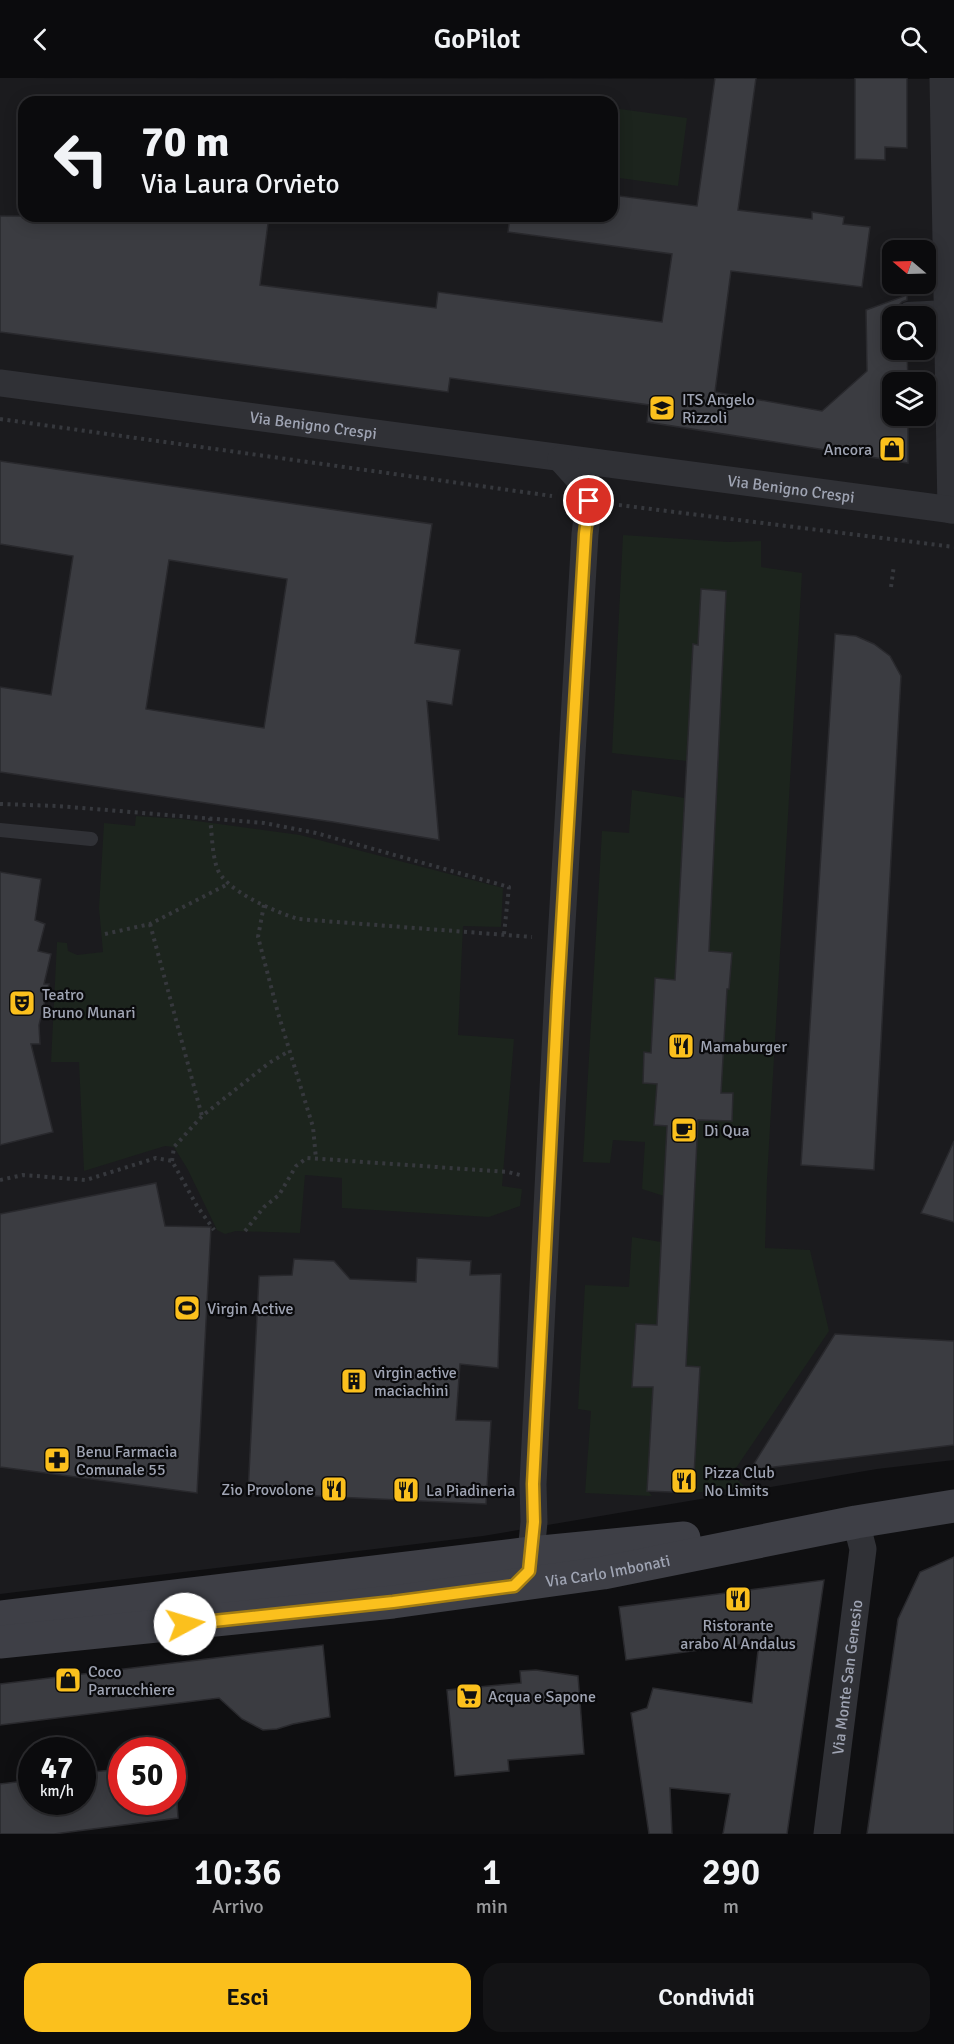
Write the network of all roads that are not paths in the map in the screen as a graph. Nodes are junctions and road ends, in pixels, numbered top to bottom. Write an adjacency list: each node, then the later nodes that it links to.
1 (943, 78): 2 (street)
2 (946, 307): 3 (lane); 8 (street)
3 (936, 308)
4 (0, 383): 5 (street, Via Benigno Crespi)
5 (561, 459): 6 (street, Via Benigno Crespi); 7 (street)
6 (628, 467): 7 (street); 8 (street, Via Benigno Crespi)
7 (602, 503): 13 (street)
8 (952, 510)
9 (0, 830): 10 (lane)
10 (91, 839)
11 (954, 1506): 12 (main road, Via Carlo Imbonati)
12 (856, 1522): 13 (main road, Via Carlo Imbonati); 14 (main road, Via Carlo Imbonati); 17 (street, Via Monte San Genesio)
13 (531, 1553): 14 (main road); 15 (main road, Via Carlo Imbonati)
14 (514, 1586): 16 (main road, Via Carlo Imbonati)
15 (0, 1617)
16 (0, 1642)
17 (826, 1834)

